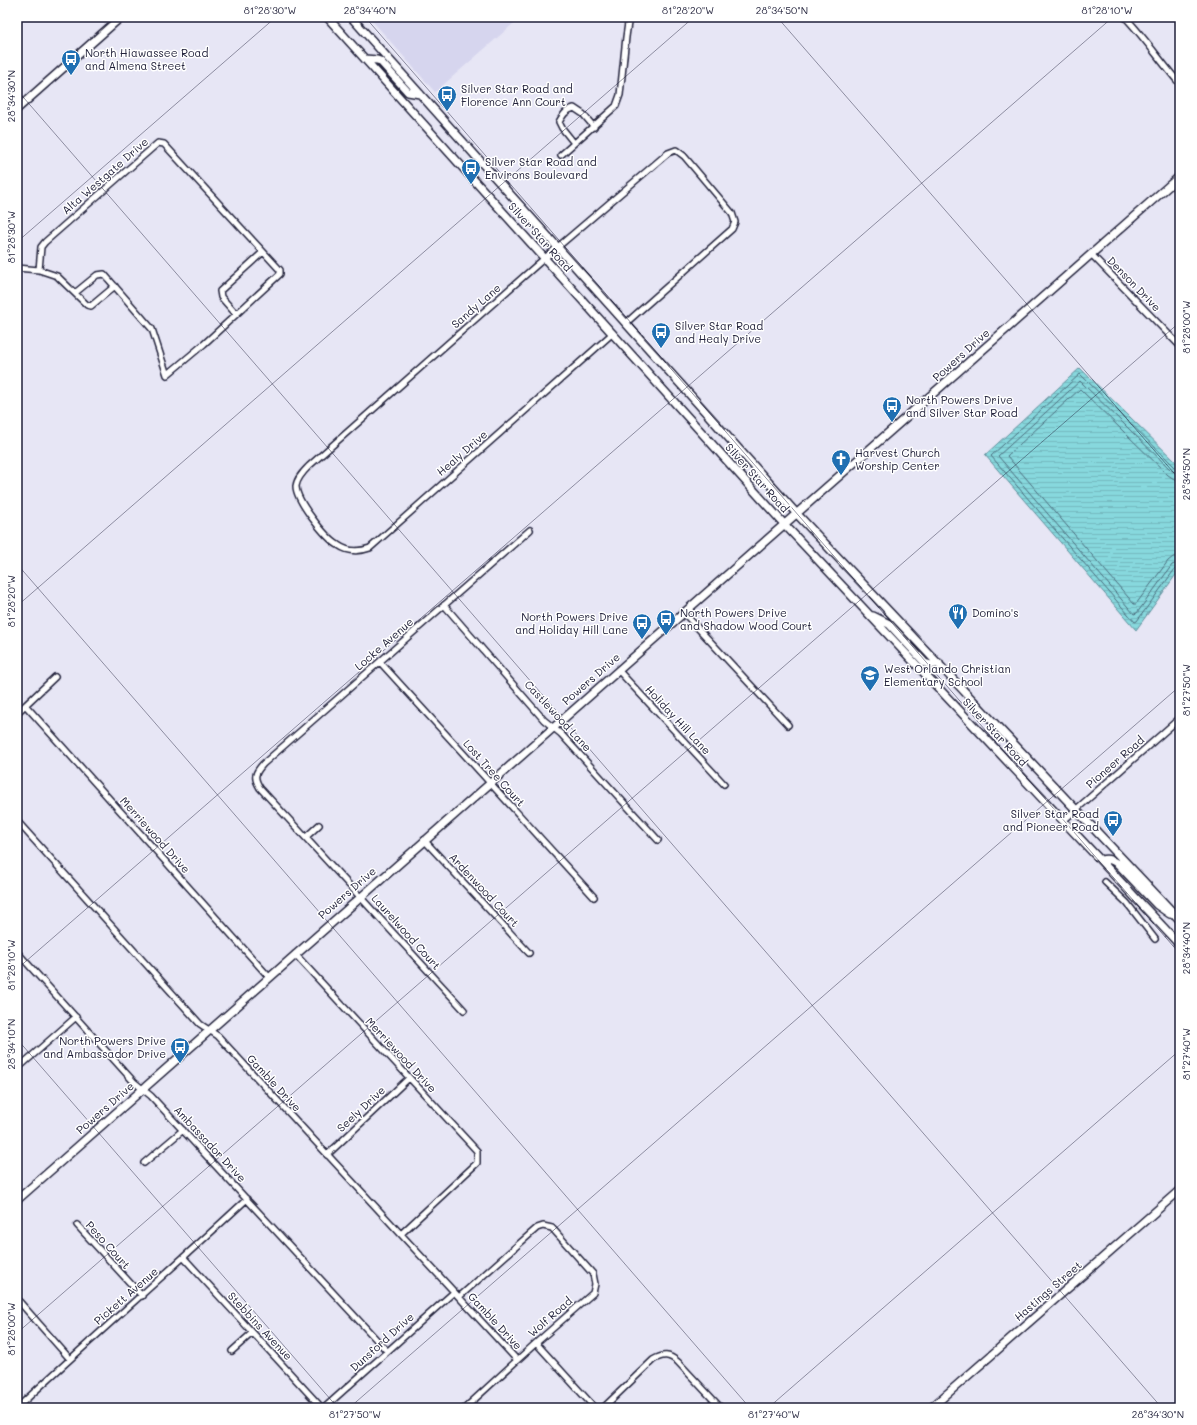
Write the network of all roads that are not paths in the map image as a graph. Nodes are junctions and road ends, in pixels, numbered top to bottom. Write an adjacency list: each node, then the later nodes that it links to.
1 (327, 17): 6 (main road, Silver Star Road)
2 (351, 17): 8 (main road, Silver Star Road)
3 (632, 17): 10 (street)
4 (1125, 17): 7 (street)
5 (119, 18): 9 (main road)
6 (366, 59): 8 (main road); 17 (main road, Silver Star Road)
7 (1180, 84)
8 (421, 94): 14 (main road, Silver Star Road)
9 (17, 109)
10 (594, 126): 11 (street); 11 (street)
11 (574, 143): 12 (street)
12 (561, 155)
13 (1180, 176): 16 (main road, Powers Drive)
14 (558, 247): 17 (street, Sandy Lane); 23 (main road, Silver Star Road); 23 (street, Sandy Lane)
15 (263, 252): 19 (street, Alta Westgate Drive); 22 (street); 22 (street, Alta Westgate Drive)
16 (1091, 254): 25 (street, Denson Drive); 26 (main road, Powers Drive)
17 (545, 258): 24 (main road, Silver Star Road); 28 (street, Sandy Lane)
18 (17, 268): 19 (street)
19 (38, 270): 21 (street)
20 (115, 286): 21 (street); 21 (street, Alta Westgate Drive); 22 (street, Alta Westgate Drive)
21 (76, 293)
22 (236, 314)
23 (626, 323): 26 (main road, Silver Star Road)
24 (613, 333): 27 (main road, Silver Star Road); 28 (street, Healy Drive)
25 (1180, 346)
26 (797, 514): 27 (main road, Powers Drive); 34 (main road, Silver Star Road)
27 (785, 524): 31 (main road, Powers Drive); 32 (main road, Silver Star Road)
28 (319, 526)
29 (530, 530): 30 (street, Locke Avenue)
30 (444, 605): 33 (street, Locke Avenue); 41 (street, Castlewood Lane)
31 (683, 612): 35 (main road, Powers Drive); 40 (street)
32 (866, 612): 34 (main road); 47 (main road, Silver Star Road)
33 (380, 662): 42 (street, Locke Avenue); 43 (street, Lost Tree Court)
34 (939, 663): 45 (main road, Silver Star Road)
35 (618, 670): 41 (main road, Powers Drive); 44 (street, Holiday Hill Lane)
36 (55, 677): 37 (street)
37 (26, 706): 38 (street); 62 (street, Merriewood Drive)
38 (17, 713)
39 (1180, 718): 45 (street, Pioneer Road)
40 (788, 725)
41 (553, 727): 43 (main road, Powers Drive); 51 (street, Castlewood Lane)
42 (255, 777): 49 (street, Laurelwood Court)
43 (489, 783): 50 (main road, Powers Drive); 55 (street, Lost Tree Court)
44 (724, 784)
45 (1076, 810): 47 (street, Pioneer Road); 56 (main road, Silver Star Road)
46 (17, 821): 65 (street, Gamble Drive)
47 (1063, 821): 52 (main road, Silver Star Road)
48 (319, 825): 49 (street)
49 (306, 837): 54 (street, Laurelwood Court)
50 (424, 840): 54 (main road, Powers Drive); 60 (street, Ardenwood Court)
51 (658, 840)
52 (1100, 860): 56 (main road); 58 (main road, Silver Star Road)
53 (1105, 882): 57 (street)
54 (360, 897): 61 (main road, Powers Drive); 63 (street, Laurelwood Court)
55 (594, 898)
56 (1180, 920)
57 (1155, 939)
58 (1180, 945)
59 (17, 952): 64 (street, Ambassador Drive)
60 (529, 953)
61 (295, 954): 62 (main road, Powers Drive); 67 (street, Merriewood Drive)
62 (269, 977): 65 (main road, Powers Drive)
63 (464, 1010)
64 (76, 1017): 66 (street); 68 (street, Ambassador Drive)
65 (209, 1030): 68 (main road, Powers Drive); 70 (street, Gamble Drive)
66 (17, 1069)
67 (409, 1078): 70 (street, Seely Drive); 76 (street, Merriewood Drive)
68 (143, 1089): 69 (street, Ambassador Drive); 74 (main road, Powers Drive)
69 (183, 1130): 71 (street); 73 (street, Ambassador Drive)
70 (327, 1155): 76 (street, Gamble Drive)
71 (144, 1163)
72 (1180, 1190): 94 (main road, Hastings Street)
73 (247, 1199): 77 (street, Pickett Avenue); 85 (street, Ambassador Drive)
74 (17, 1200)
75 (77, 1225): 79 (street, Peso Court)
76 (401, 1234): 78 (street, Gamble Drive)
77 (184, 1258): 79 (street, Pickett Avenue); 82 (street, Stebbins Avenue)
78 (454, 1292): 80 (street, Gamble Drive); 85 (street, Dunsford Drive)
79 (142, 1296): 86 (street, Pickett Avenue)
80 (459, 1296): 83 (street, Wolf Road); 87 (street, Gamble Drive)
81 (17, 1299): 86 (street)
82 (252, 1333): 84 (street); 89 (street, Stebbins Avenue)
83 (536, 1343): 87 (street, Wolf Road); 91 (street, Gamble Drive)
84 (232, 1351)
85 (387, 1351): 89 (street, Dunsford Drive)
86 (70, 1359): 88 (street, Pickett Avenue)
87 (517, 1360): 90 (street, Wolf Road)
88 (17, 1408)
89 (323, 1408)
90 (465, 1408)
91 (595, 1408)
92 (602, 1408): 93 (street)
93 (721, 1408)
94 (933, 1408)

